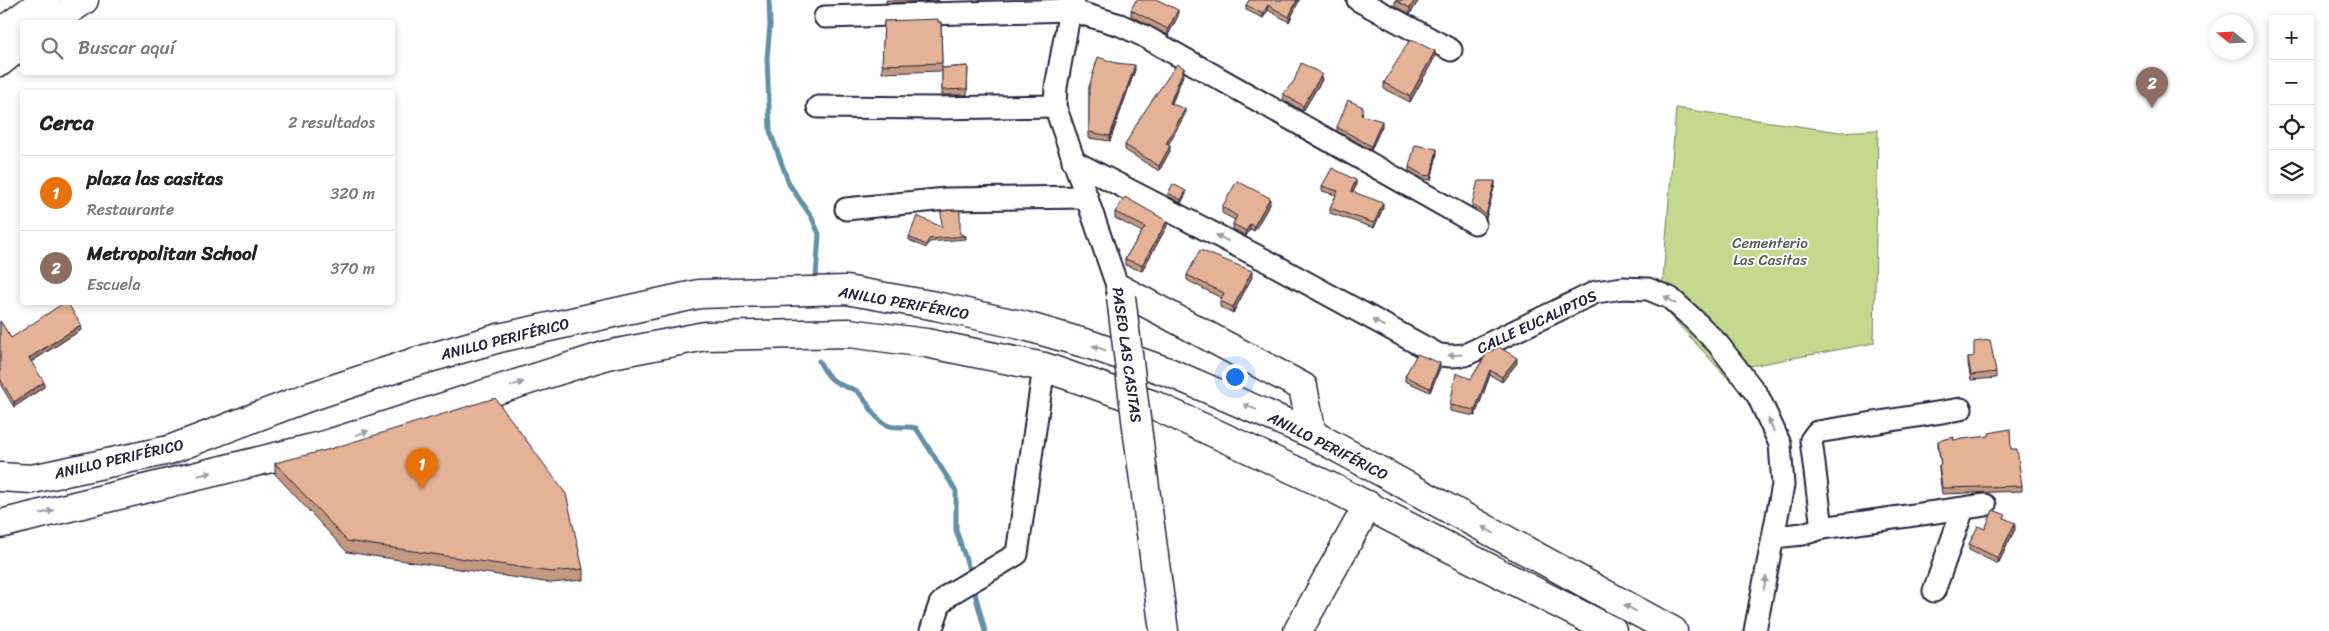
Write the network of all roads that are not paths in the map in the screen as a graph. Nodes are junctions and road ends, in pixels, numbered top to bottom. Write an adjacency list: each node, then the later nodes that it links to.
1 (45, 0): 7 (main road)
2 (84, 0): 6 (main road)
3 (1358, 0): 9 (street)
4 (1072, 5): 5 (street); 11 (street, PASEO LAS CASITAS); 16 (street)
5 (825, 17)
6 (55, 20)
7 (0, 33)
8 (20, 46): 10 (main road)
9 (1451, 50)
10 (0, 62)
11 (1056, 106): 12 (street); 13 (street, PASEO LAS CASITAS)
12 (818, 107)
13 (1072, 161): 14 (street, PASEO LAS CASITAS); 27 (street, CALLE EUCALIPTOS, one-way to 13)
14 (1087, 197): 15 (street); 17 (street, PASEO LAS CASITAS)
15 (846, 209)
16 (1475, 223)
17 (1121, 293): 20 (main road); 30 (main road, PASEO LAS CASITAS, bridge)
18 (1044, 367): 23 (main road); 25 (main road, one-way to 18); 29 (street)
19 (1961, 409): 26 (street)
20 (1312, 434): 21 (main road, ANILLO PERIFÉRICO, one-way to 21); 33 (main road, ANILLO PERIFÉRICO, one-way to 20)
21 (0, 478)
22 (1985, 505): 24 (street)
23 (1368, 506): 31 (main road); 32 (main road)
24 (1963, 509): 26 (street); 28 (street)
25 (0, 524)
26 (1822, 528): 27 (street)
27 (1774, 537): 34 (street, CALLE EUCALIPTOS, one-way to 27)
28 (1934, 591)
29 (931, 631)
30 (1164, 631)
31 (1298, 631)
32 (1612, 631)
33 (1673, 631)
34 (1755, 631)

